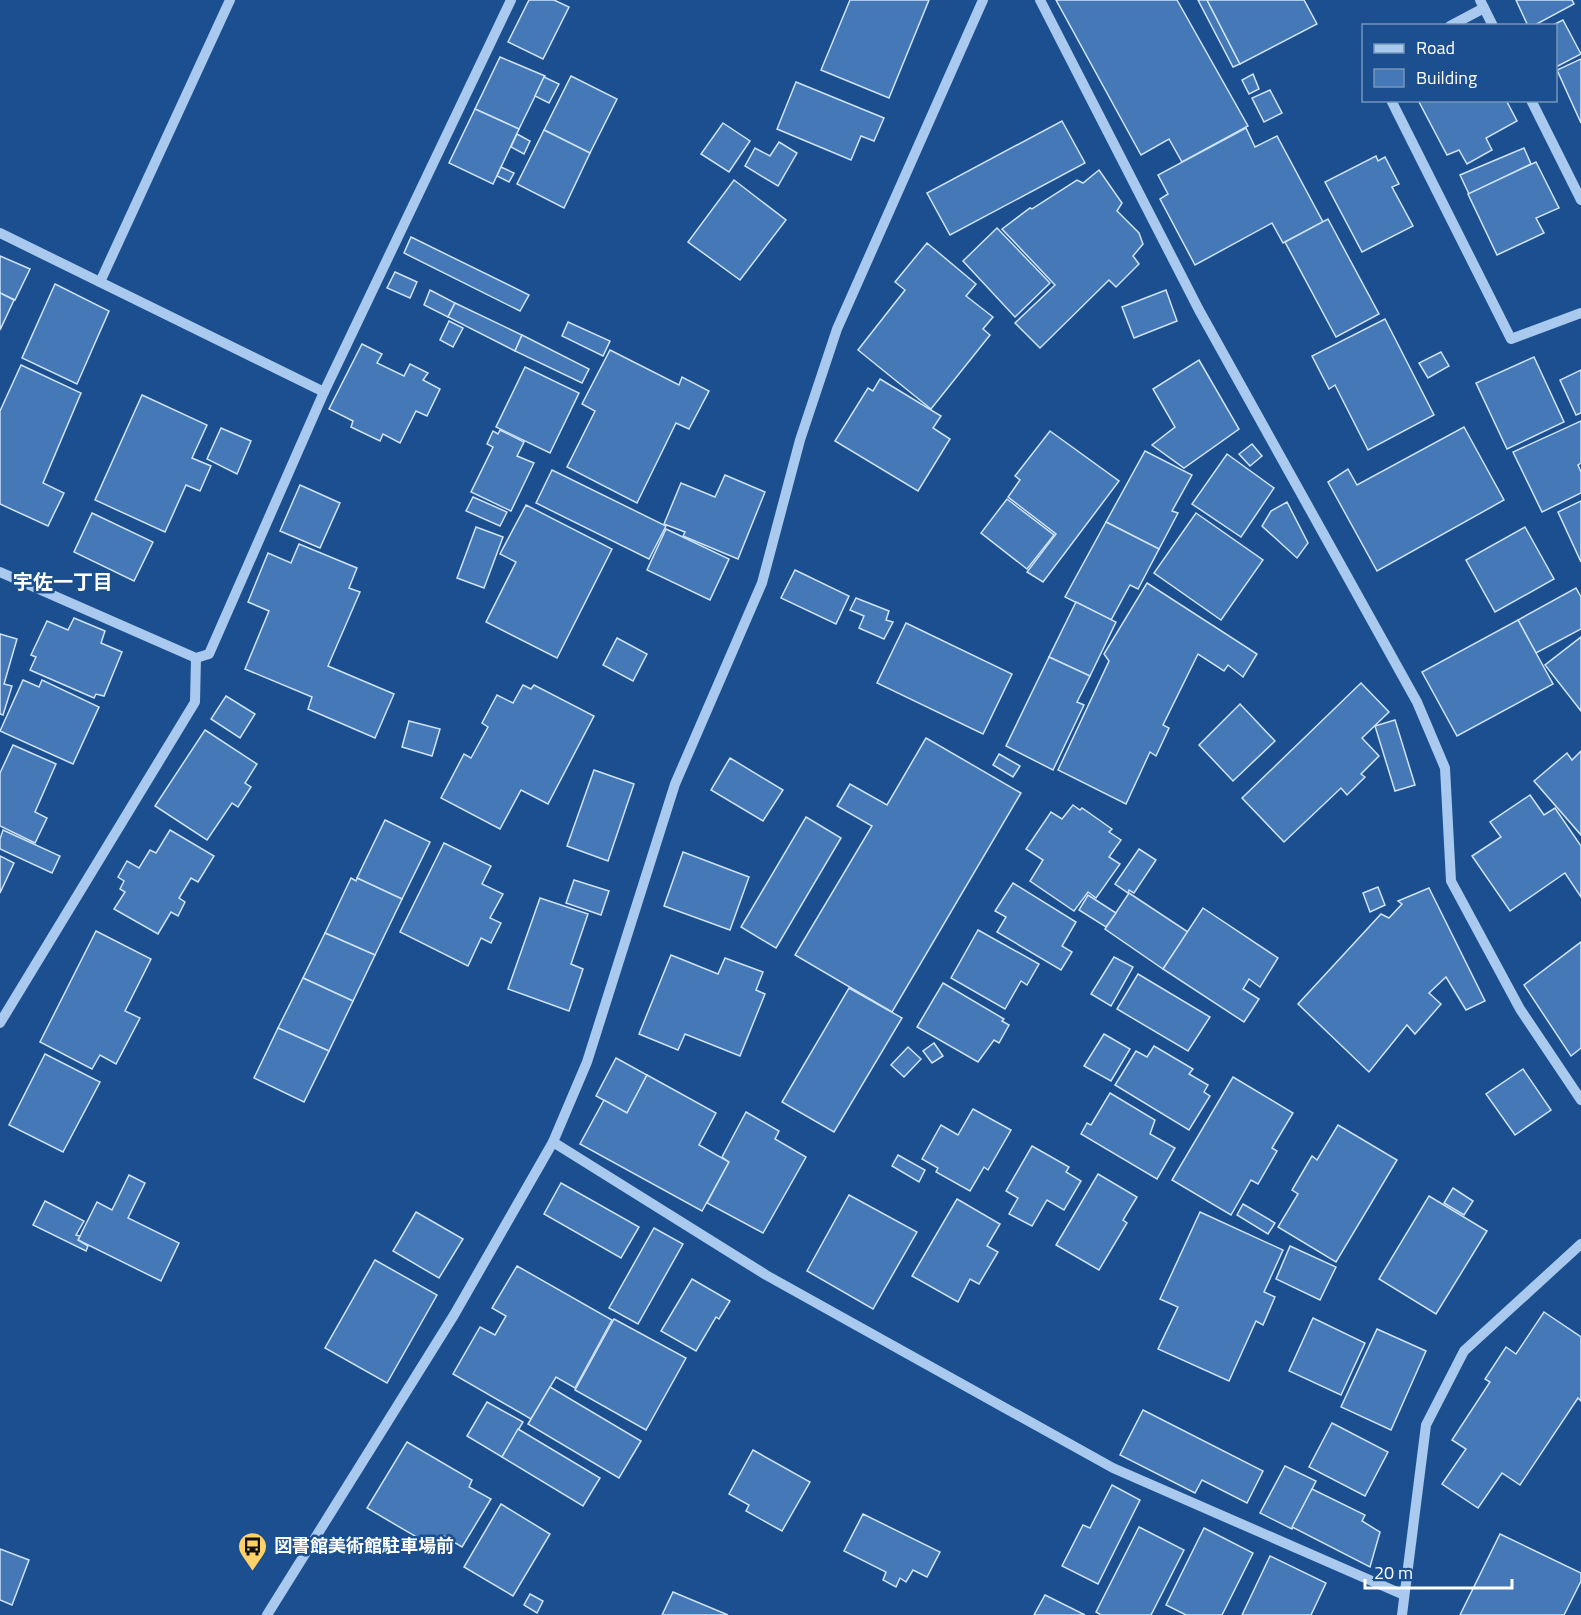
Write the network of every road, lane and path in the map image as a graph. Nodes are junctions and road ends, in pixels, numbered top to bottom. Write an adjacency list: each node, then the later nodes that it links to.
1 (230, 0): 12 (street)
2 (511, 0): 14 (street)
3 (983, 0): 19 (street)
4 (1040, 0): 18 (street)
5 (1482, 4): 6 (street); 7 (street)
6 (1453, 24)
7 (1492, 24)
8 (1392, 102): 13 (street)
9 (1532, 102): 10 (street)
10 (1581, 200)
11 (0, 234): 12 (street)
12 (100, 282): 14 (street)
13 (1580, 316)
14 (324, 392): 16 (street)
15 (0, 572): 16 (street)
16 (196, 658): 17 (street)
17 (0, 1023)
18 (1581, 1100)
19 (553, 1142): 21 (street); 22 (street)
20 (1581, 1244): 21 (street)
21 (1404, 1595): 23 (street)
22 (267, 1615)
23 (1402, 1615)

